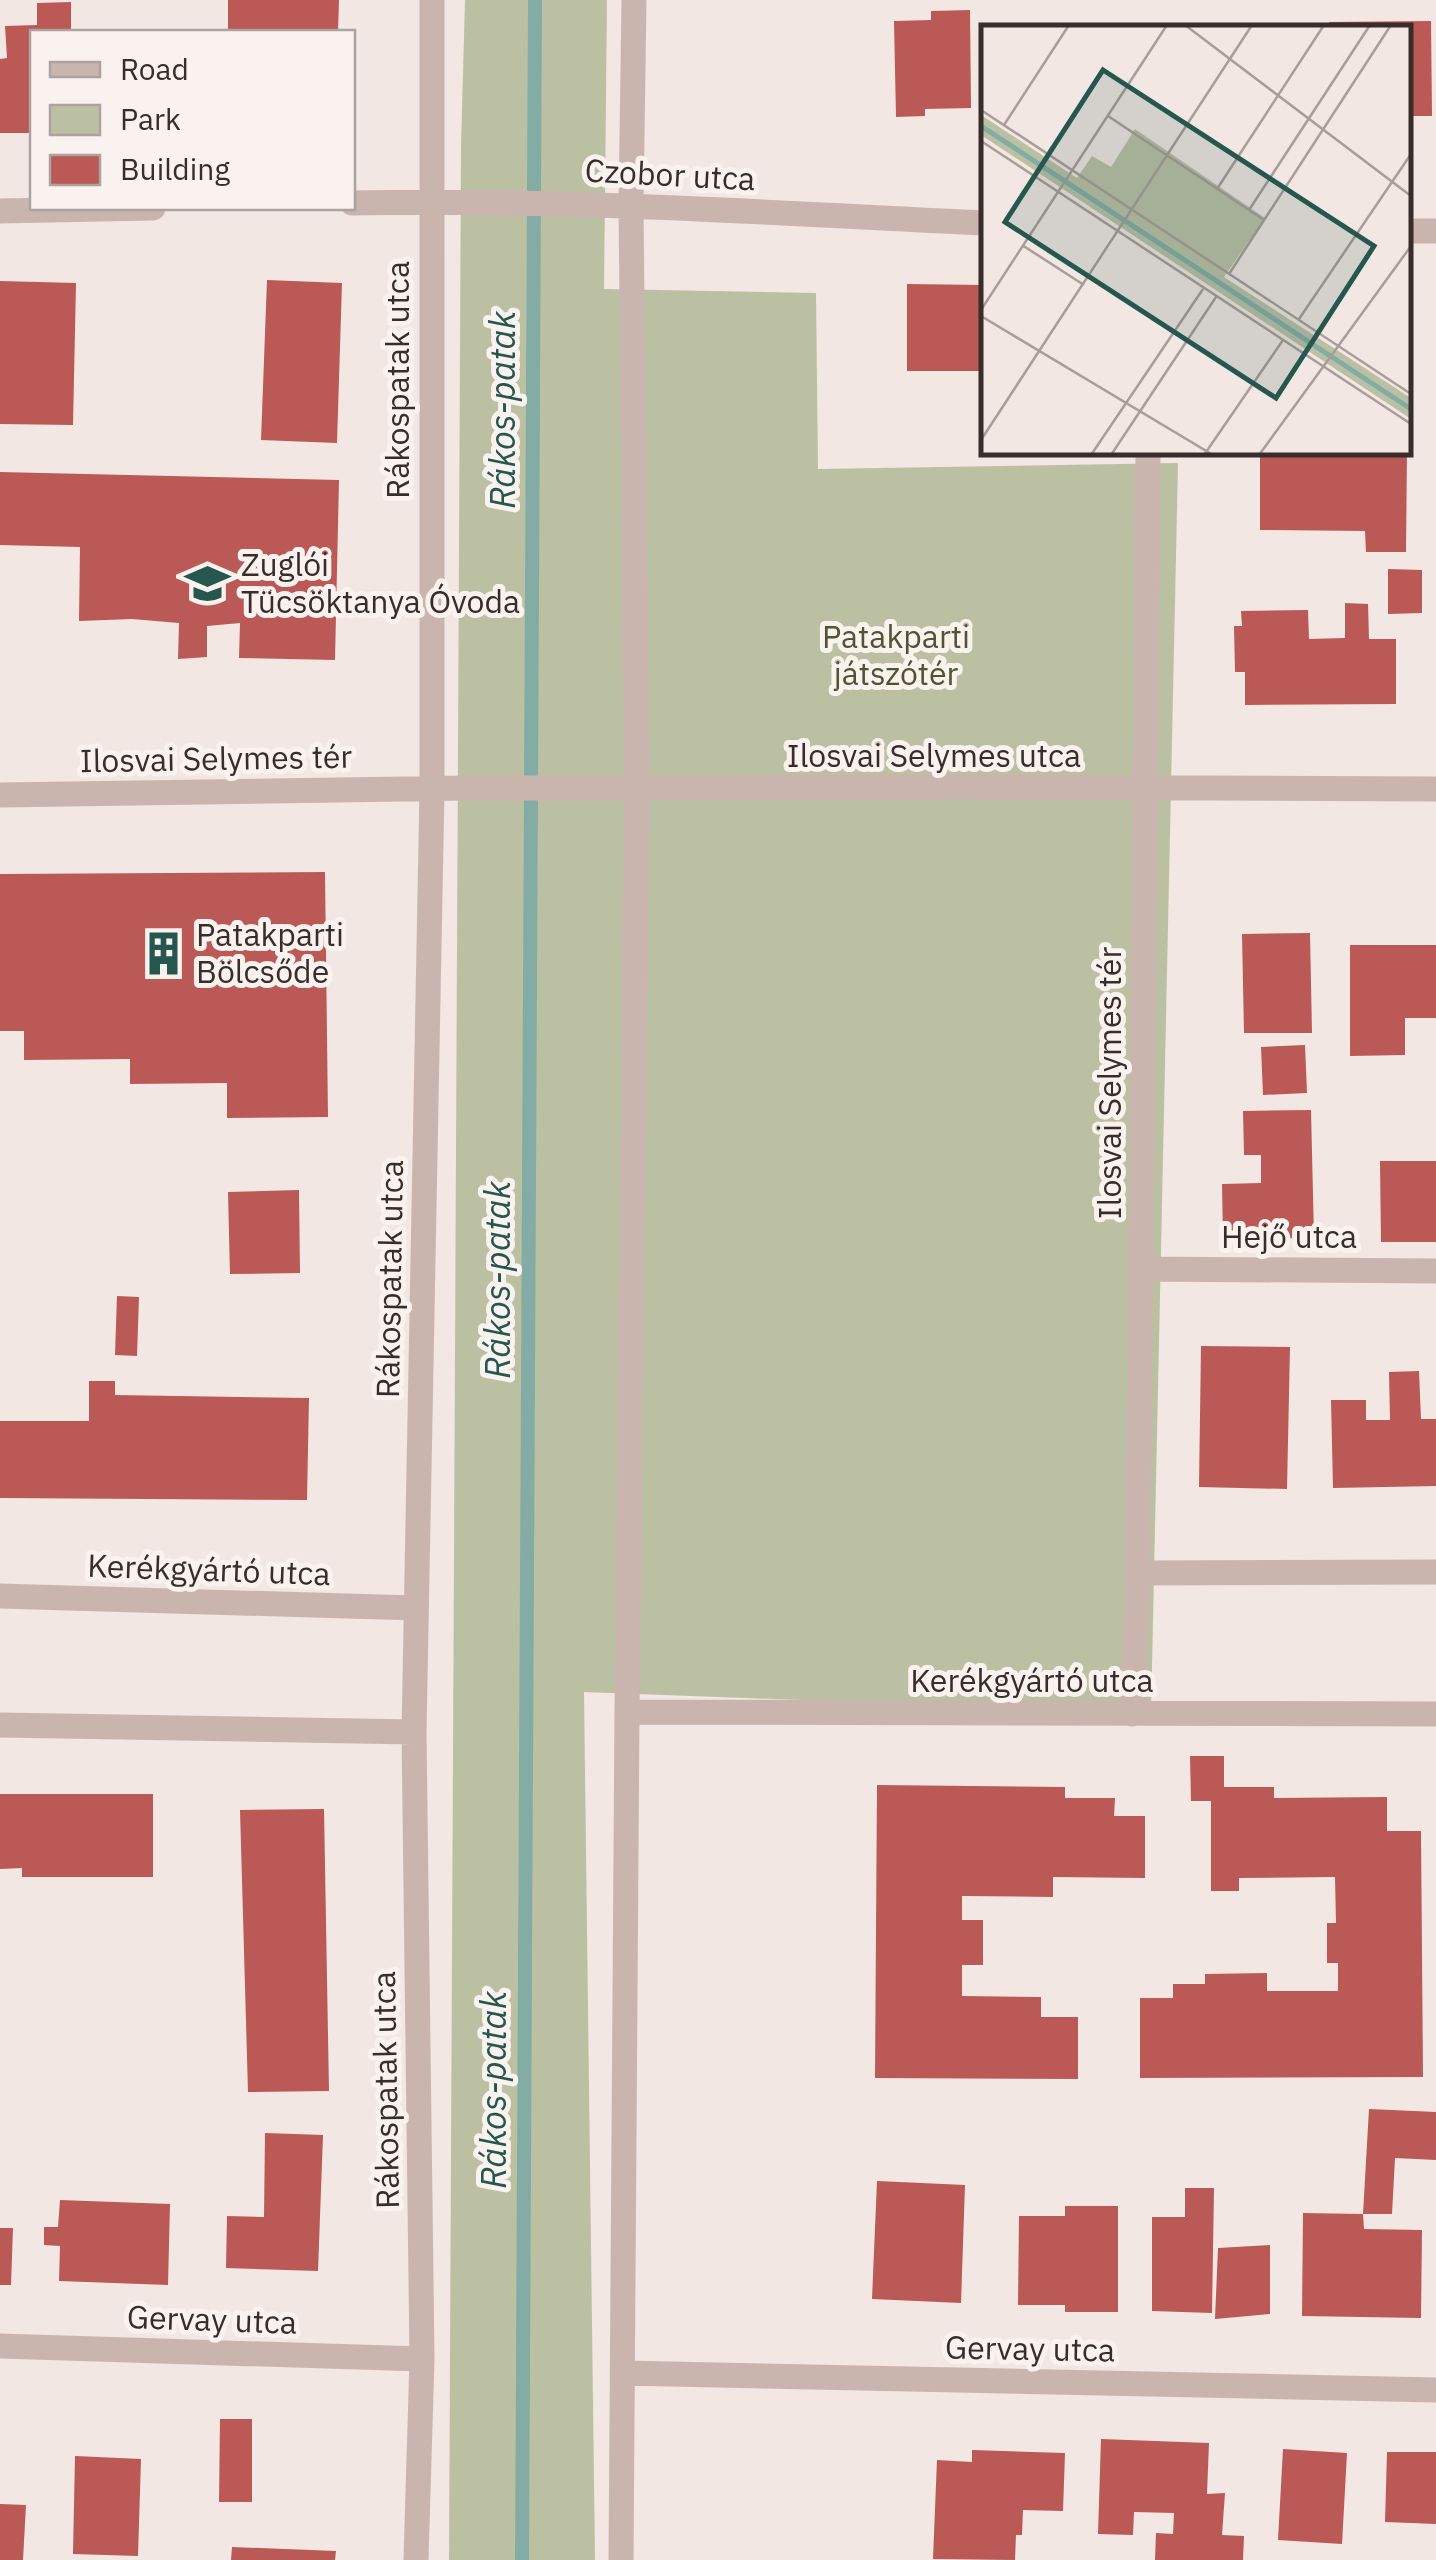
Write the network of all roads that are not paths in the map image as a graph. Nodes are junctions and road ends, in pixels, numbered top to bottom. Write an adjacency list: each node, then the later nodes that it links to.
1 (432, 0): 3 (street, Rákospatak utca)
2 (634, 0): 5 (street)
3 (431, 201): 4 (street, Czobor utca); 5 (street, Czobor utca); 13 (street, Rákospatak utca)
4 (355, 203)
5 (631, 206): 8 (street, Czobor utca); 12 (street)
6 (51, 210): 7 (street)
7 (0, 211)
8 (981, 223)
9 (1436, 230): 10 (street)
10 (1411, 231)
11 (1148, 455): 14 (street, Ilosvai Selymes tér)
12 (637, 788): 13 (street, Ilosvai Selymes utca); 14 (street, Ilosvai Selymes utca); 23 (street)
13 (432, 789): 16 (street, Ilosvai Selymes tér); 22 (street, Rákospatak utca)
14 (1144, 789): 15 (street, Ilosvai Selymes utca); 17 (street, Ilosvai Selymes tér)
15 (1436, 790)
16 (0, 794)
17 (1140, 1269): 18 (street, Hejő utca); 20 (street, Ilosvai Selymes tér)
18 (1436, 1271)
19 (1436, 1572): 20 (street)
20 (1138, 1574): 24 (street, Ilosvai Selymes tér)
21 (0, 1596): 22 (street, Kerékgyártó utca)
22 (416, 1608): 27 (street, Rákospatak utca)
23 (627, 1712): 24 (street, Kerékgyártó utca); 30 (street)
24 (1132, 1714): 25 (street, Kerékgyártó utca)
25 (1436, 1714)
26 (0, 1724): 27 (street)
27 (414, 1732): 29 (street, Rákospatak utca)
28 (0, 2346): 29 (street, Gervay utca)
29 (422, 2359): 32 (street, Rákospatak utca)
30 (623, 2373): 31 (street, Gervay utca); 33 (street)
31 (1436, 2390)
32 (416, 2560)
33 (621, 2560)

